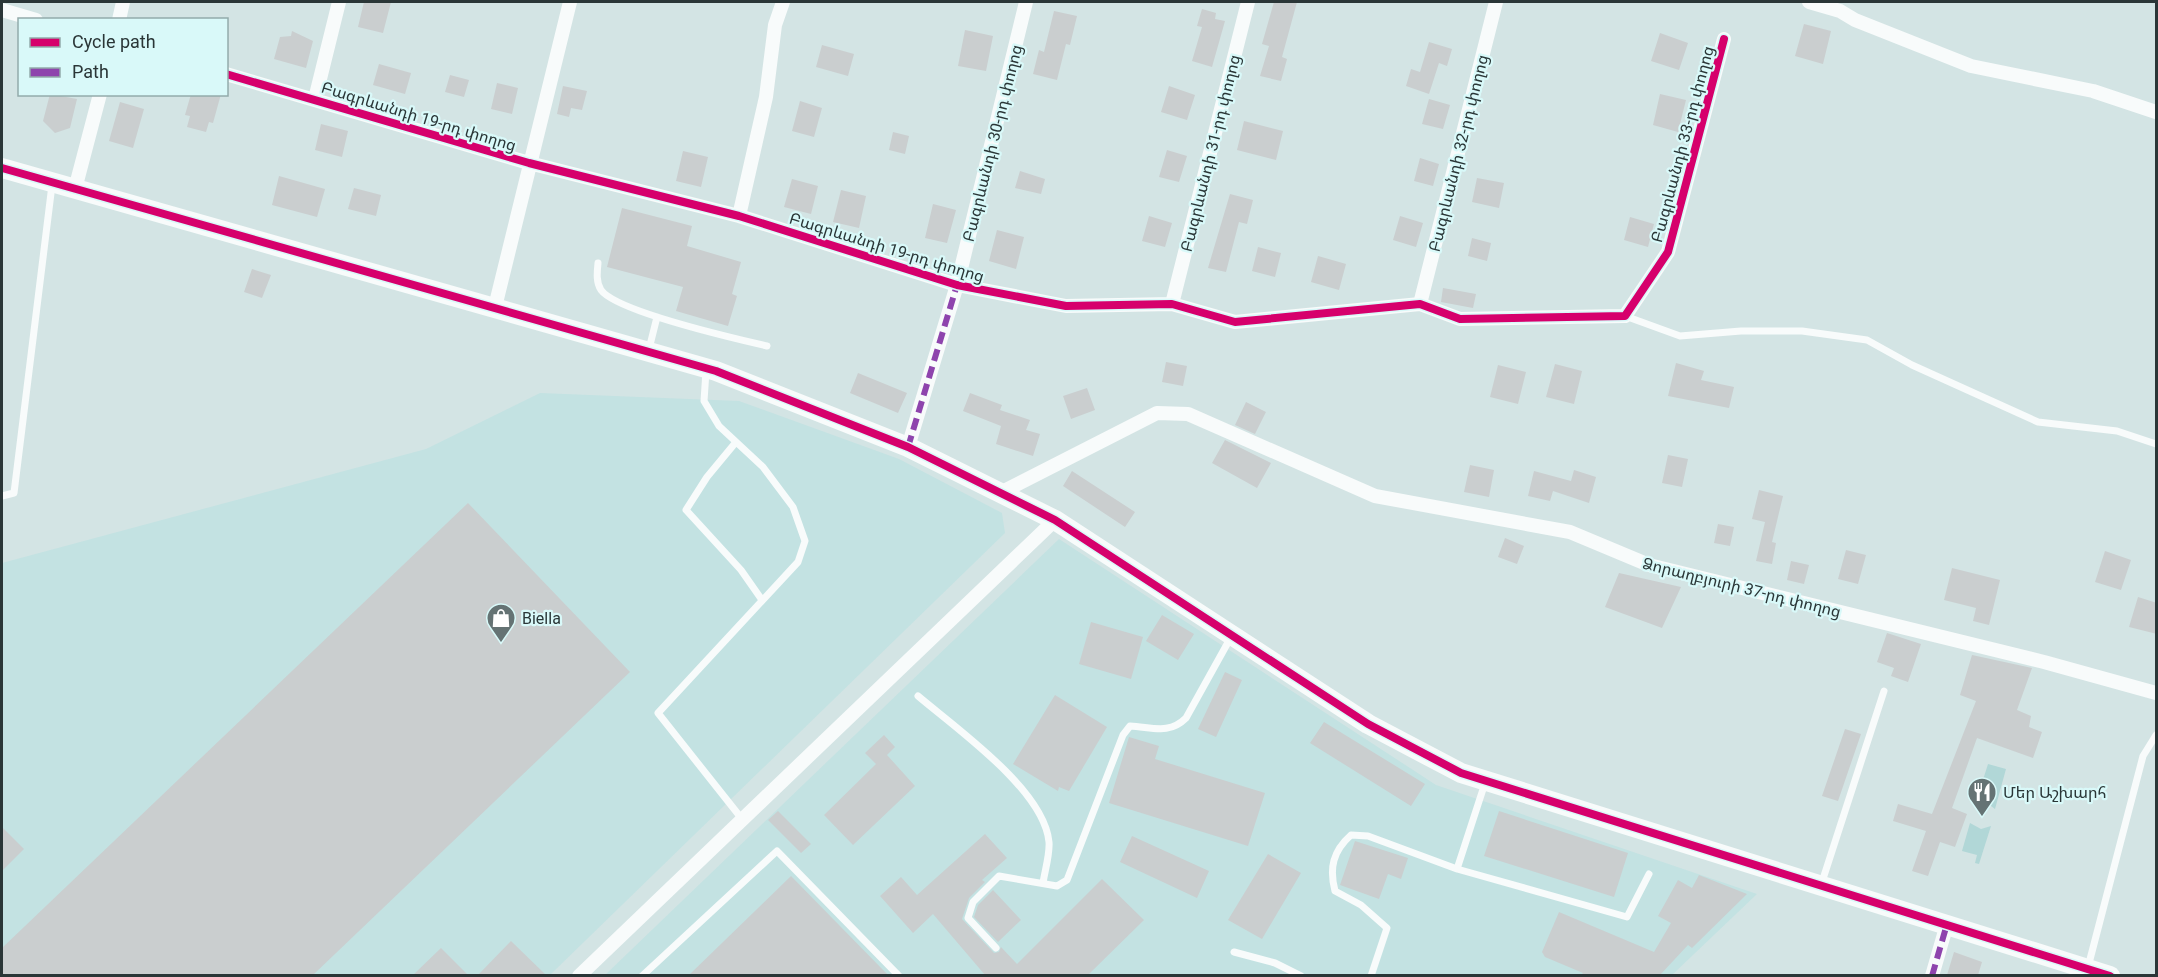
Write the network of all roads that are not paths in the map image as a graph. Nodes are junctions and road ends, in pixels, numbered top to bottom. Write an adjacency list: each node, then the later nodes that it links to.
1 (123, 2): 12 (street)
2 (339, 2): 16 (street)
3 (570, 2): 18 (street)
4 (783, 2): 22 (street)
5 (1026, 2): 24 (street, Բագրևանդի 30-րդ փողոց)
6 (1248, 2): 25 (street, Բագրևանդի 31-րդ փողոց)
7 (1496, 2): 26 (street, Բագրևանդի 32-րդ փողոց)
8 (1809, 2): 9 (street)
9 (1841, 6): 17 (street)
10 (2, 10): 11 (street)
11 (29, 18)
12 (119, 18)
13 (1724, 39): 28 (street, Բագրևանդի 33-րդ փողոց)
14 (228, 75): 16 (street, Բագրևանդի 19-րդ փողոց)
15 (98, 96): 21 (street)
16 (315, 99): 18 (street, Բագրևանդի 19-րդ փողոց)
17 (2157, 112)
18 (529, 163): 22 (street, Բագրևանդի 19-րդ փողոց); 27 (street)
19 (2, 168): 20 (street)
20 (52, 182): 21 (street); 37 (lane)
21 (75, 189): 27 (street)
22 (739, 216): 24 (street, Բագրևանդի 19-րդ փողոց)
23 (598, 263): 29 (lane)
24 (957, 285): 25 (street, Բագրևանդի 19-րդ փողոց); 35 (street, Բագրևանդի 30-րդ փողոց)
25 (1172, 304): 26 (street, Բագրևանդի 19-րդ փողոց)
26 (1420, 304): 28 (street, Բագրևանդի 19-րդ փողոց)
27 (495, 307): 31 (street)
28 (1625, 316): 34 (lane)
29 (657, 317): 30 (lane); 31 (lane)
30 (767, 346)
31 (648, 351): 32 (street)
32 (706, 368): 33 (lane); 35 (street)
33 (736, 442): 39 (lane); 39 (lane)
34 (2157, 444)
35 (908, 447): 36 (street)
36 (1002, 492): 38 (street); 42 (street, Ձորաղբյուրի 37-րդ փողոց)
37 (2, 496)
38 (1055, 520): 40 (street); 46 (street)
39 (762, 600): 46 (lane)
40 (1232, 635): 45 (street); 49 (lane)
41 (1884, 691): 50 (lane)
42 (2157, 693)
43 (918, 696): 49 (lane)
44 (2157, 735): 54 (lane)
45 (1485, 781): 47 (lane); 50 (street)
46 (742, 819): 55 (street)
47 (1457, 869): 48 (lane); 59 (lane)
48 (1649, 874)
49 (1043, 883): 52 (lane)
50 (1821, 885): 51 (street)
51 (1947, 924): 54 (street); 60 (street)
52 (996, 948)
53 (1234, 952): 58 (lane)
54 (2088, 968): 61 (street)
55 (579, 975)
56 (642, 975): 57 (lane)
57 (899, 975)
58 (1300, 975)
59 (1371, 975)
60 (1932, 975)
61 (2110, 975)

